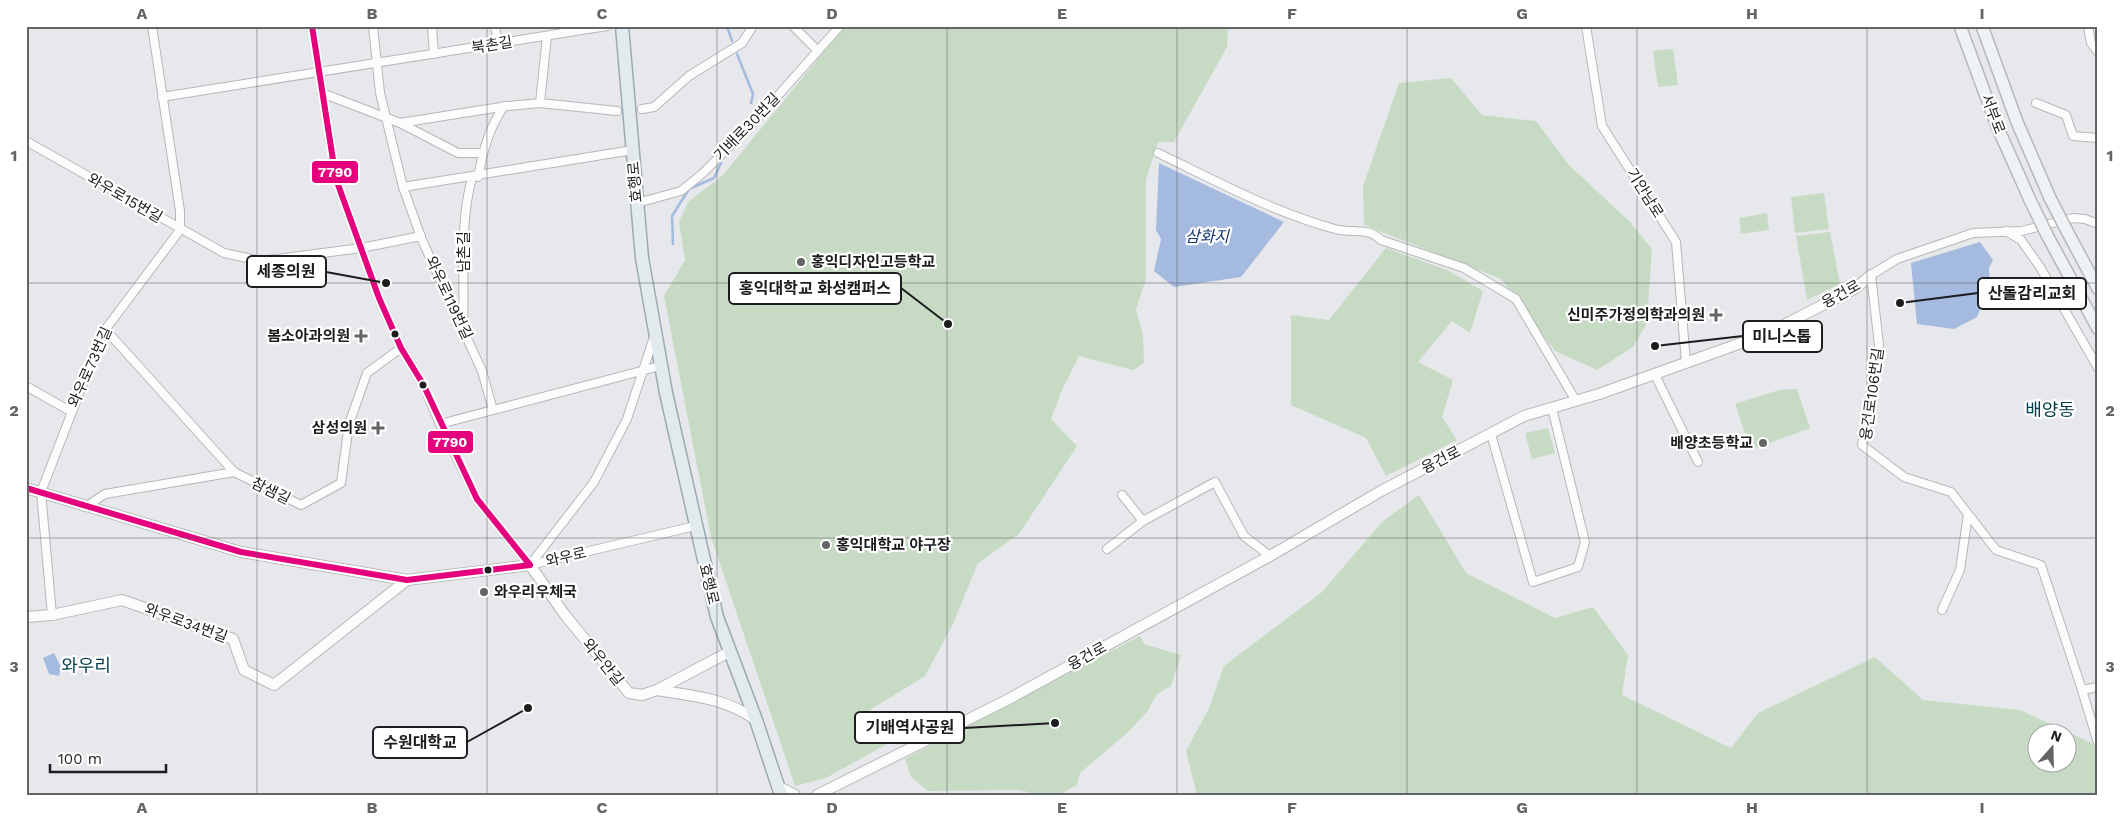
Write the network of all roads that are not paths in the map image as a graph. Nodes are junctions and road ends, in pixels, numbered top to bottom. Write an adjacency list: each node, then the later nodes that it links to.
1 (152, 26): 23 (street)
2 (312, 26): 21 (street, 와우안길)
3 (373, 26): 20 (street, 와우로119번길)
4 (432, 26): 19 (street)
5 (495, 26): 16 (street)
6 (607, 26): 15 (street, 북촌길)
7 (622, 26): 33 (main road, 효행로)
8 (753, 26): 27 (street)
9 (793, 26): 17 (street)
10 (840, 26): 17 (street, 기배로30번길)
11 (1586, 26): 51 (street, 기안남로)
12 (1960, 26): 48 (main road, 서부로, bridge)
13 (1982, 26): 45 (main road, 서부로, bridge)
14 (2088, 26): 18 (street)
15 (546, 36): 16 (street, 북촌길); 24 (street)
16 (498, 44): 19 (street, 북촌길)
17 (818, 51): 38 (street, 기배로30번길)
18 (2098, 52)
19 (434, 54): 20 (street, 북촌길)
20 (376, 64): 21 (street, 북촌길); 29 (street, 와우로119번길)
21 (318, 71): 22 (street, 와우안길); 23 (street, 북촌길)
22 (322, 93): 29 (street); 43 (street, 와우안길)
23 (162, 96): 40 (street)
24 (540, 103): 26 (street); 28 (street)
25 (2036, 103): 31 (street)
26 (504, 106): 30 (street); 34 (street, 남촌길)
27 (642, 109)
28 (617, 111)
29 (385, 117): 30 (street); 37 (street, 와우로119번길)
30 (400, 123): 34 (street)
31 (2098, 138)
32 (26, 141): 40 (street, 와우로15번길)
33 (632, 150): 36 (street); 38 (main road, 효행로)
34 (483, 153): 36 (street, 남촌길)
35 (1158, 154): 57 (street)
36 (475, 177): 37 (street); 46 (street, 남촌길)
37 (403, 187): 42 (street, 와우로119번길)
38 (637, 203): 49 (main road, 효행로)
39 (2098, 224): 41 (street, 융건로)
40 (180, 230): 43 (street, 와우로15번길); 47 (street, 와우로73번길)
41 (2004, 230): 44 (street, 융건로); 53 (street)
42 (420, 236): 43 (street, 와우로15번길); 46 (street, 와우로119번길)
43 (361, 248): 50 (street, 와우안길)
44 (1871, 275): 51 (street, 융건로); 69 (street, 융건로106번길)
45 (2098, 289)
46 (463, 327): 59 (street, 와우로119번길)
47 (105, 329): 60 (street, 와우로73번길); 64 (street, 참샘길)
48 (2098, 329)
49 (655, 332): 52 (main road, 효행로); 54 (street)
50 (401, 348): 61 (street, 와우안길); 64 (street, 참샘길)
51 (1686, 364): 55 (street, 융건로)
52 (660, 366): 54 (street); 71 (main road, 효행로)
53 (2098, 368)
54 (643, 371): 59 (street); 74 (street)
55 (1654, 375): 57 (street, 융건로); 63 (street)
56 (26, 386): 60 (street)
57 (1576, 401): 58 (street, 융건로)
58 (1552, 408): 62 (street, 융건로); 62 (street)
59 (493, 410): 61 (street)
60 (70, 411): 66 (street, 와우로73번길)
61 (440, 424): 74 (street, 와우안길)
62 (1491, 434): 73 (street, 융건로)
63 (1698, 462)
64 (234, 472): 68 (street)
65 (26, 488): 66 (street, 와우로)
66 (41, 492): 68 (street, 와우로); 77 (street)
67 (1122, 496): 70 (street)
68 (85, 507): 75 (street, 와우로)
69 (1968, 514): 76 (street); 82 (street, 융건로106번길)
70 (1143, 521): 72 (street); 73 (street)
71 (695, 526): 74 (street, 와우로); 79 (main road, 효행로)
72 (1107, 550)
73 (1270, 556): 87 (street, 융건로)
74 (530, 565): 75 (street, 와우로); 81 (street, 와우안길)
75 (407, 580): 77 (street, 와우로34번길)
76 (1942, 610)
77 (52, 615): 78 (street, 와우로34번길)
78 (26, 617)
79 (729, 652): 81 (street, 와우안길); 83 (main road, 효행로)
80 (2098, 687): 82 (street)
81 (657, 690): 83 (street)
82 (2082, 690): 84 (street, 융건로106번길)
83 (756, 720): 85 (main road, 효행로)
84 (2098, 743)
85 (780, 791): 86 (street)
86 (795, 795)
87 (817, 795)

